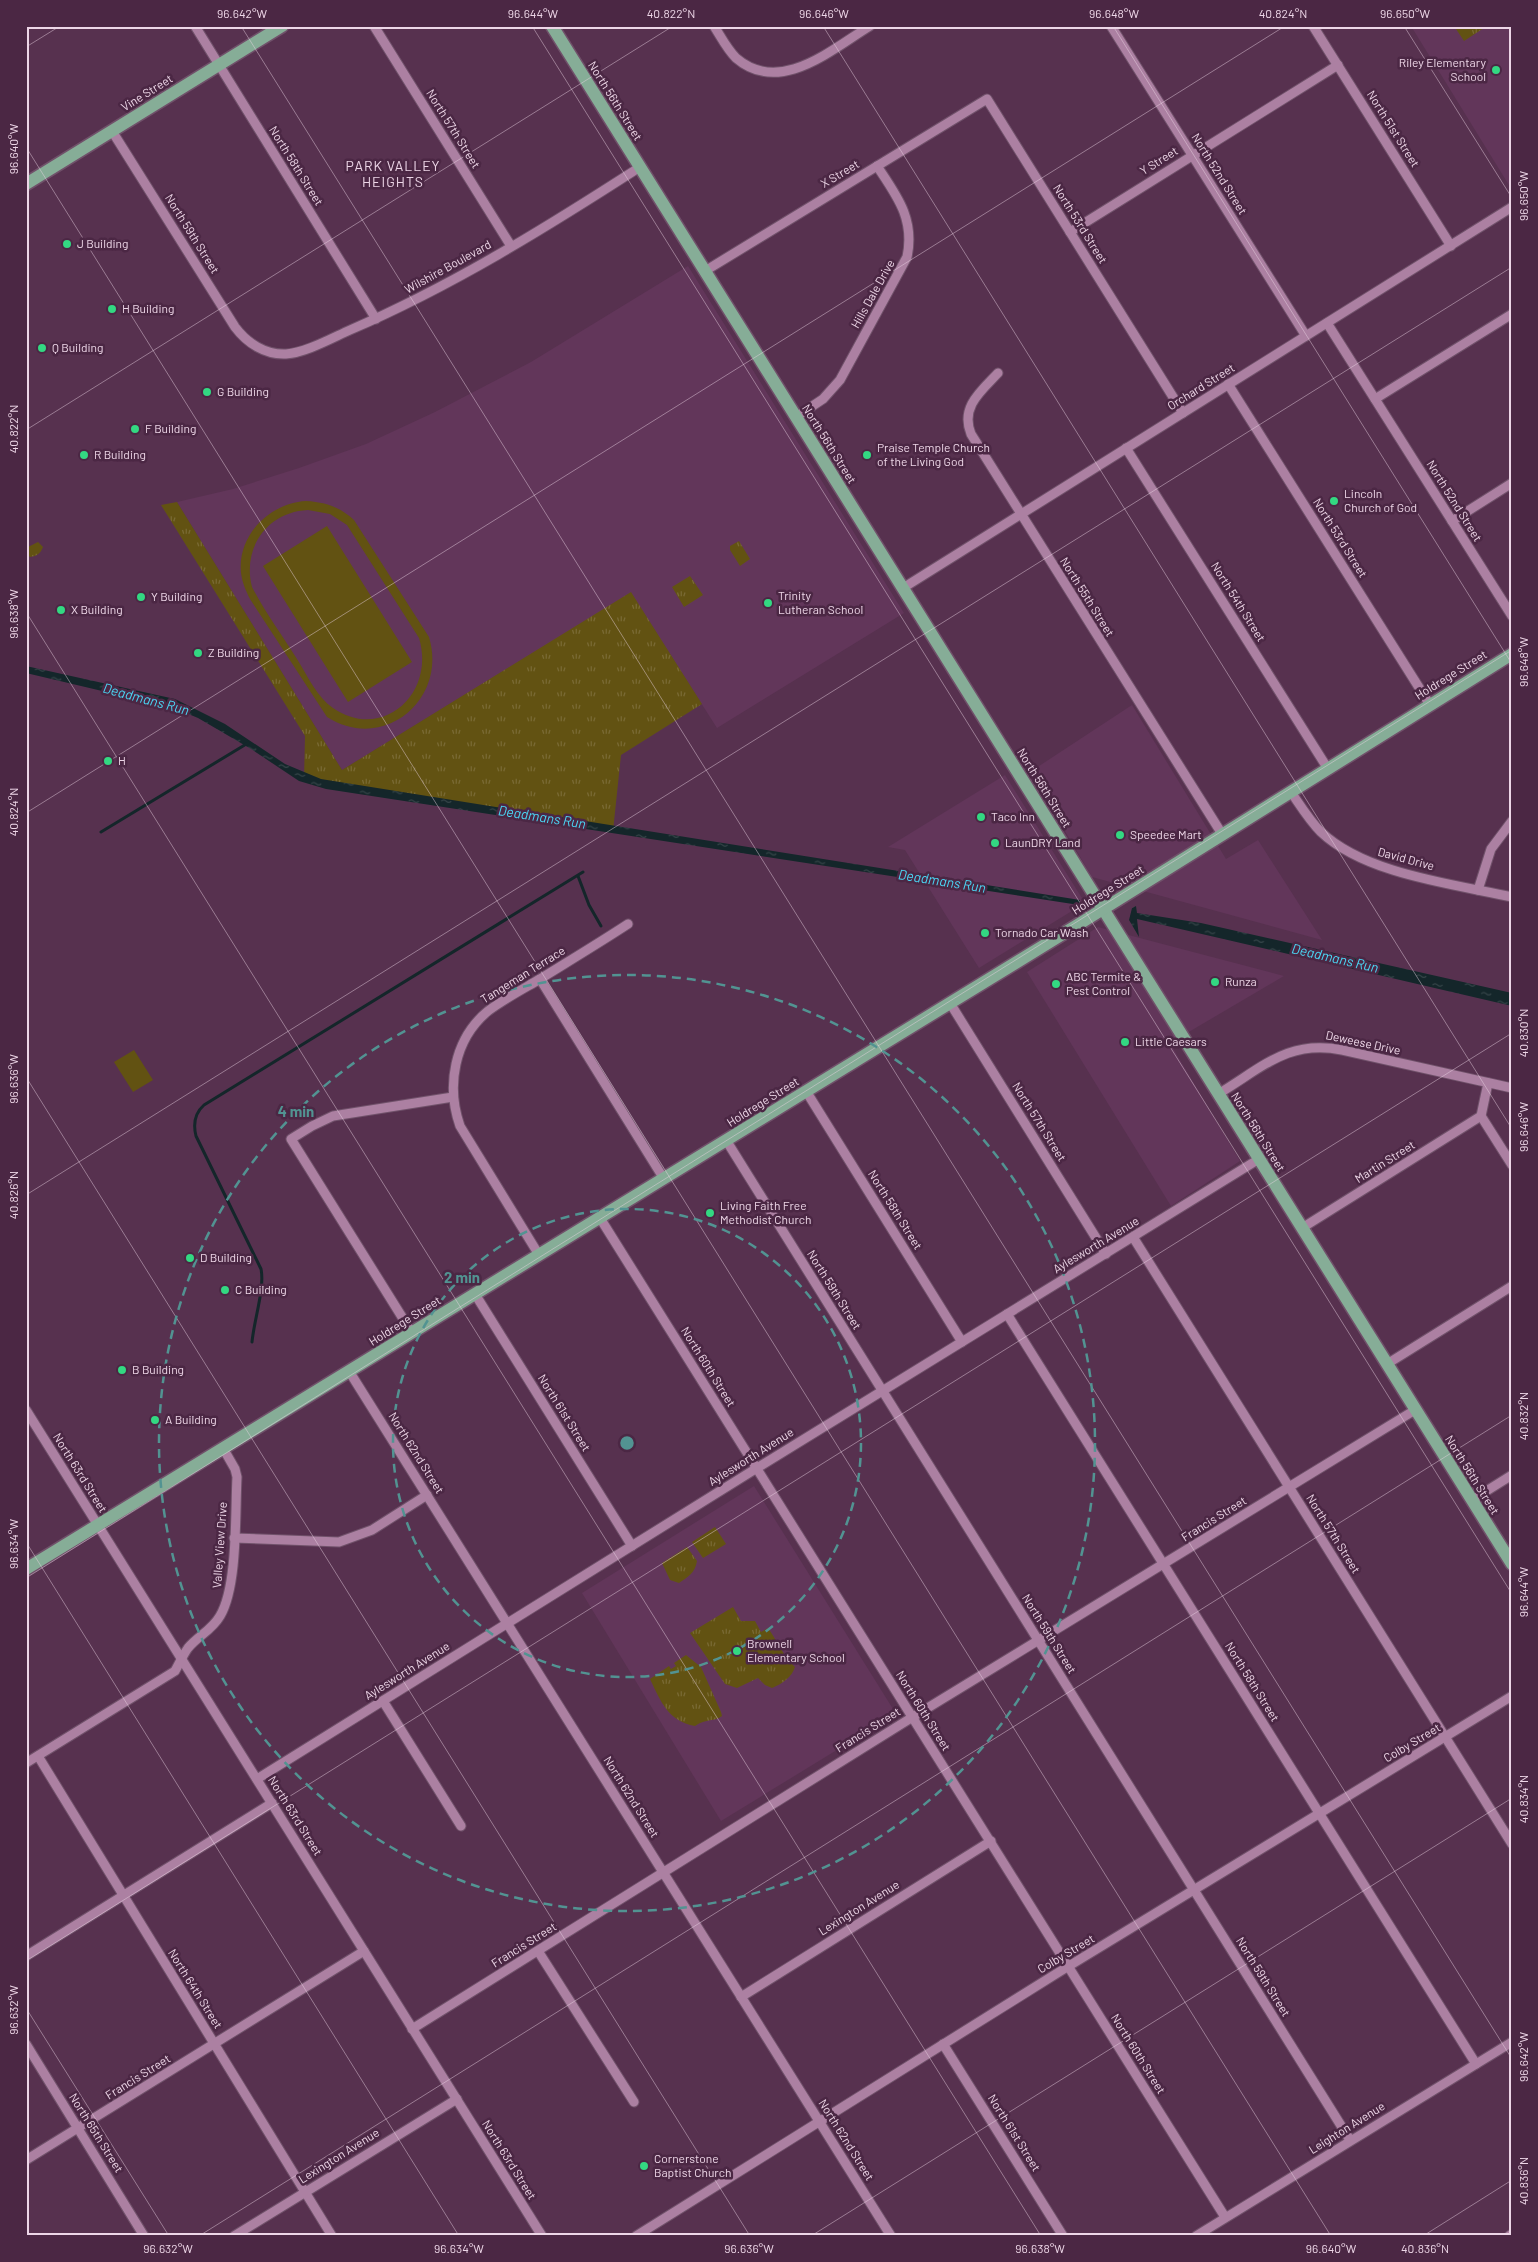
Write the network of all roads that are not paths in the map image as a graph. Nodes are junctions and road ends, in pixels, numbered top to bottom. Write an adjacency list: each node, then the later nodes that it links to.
1 (195, 26): 9 (street, North 58th Street)
2 (282, 26): 9 (main road, Vine Street)
3 (374, 26): 19 (street, North 57th Street)
4 (552, 26): 15 (main road, North 56th Street)
5 (714, 26): 6 (street)
6 (870, 26)
7 (1111, 26): 13 (street, North 52nd Street)
8 (1313, 26): 10 (street, North 51st Street)
9 (219, 65): 12 (main road, Vine Street); 23 (street, North 58th Street)
10 (1338, 65): 13 (street, Y Street); 20 (street, North 51st Street)
11 (987, 99): 14 (street, X Street); 18 (street, North 53rd Street)
12 (112, 131): 16 (main road, Vine Street); 26 (street, North 59th Street)
13 (1192, 155): 18 (street, Y Street); 25 (street, North 52nd Street)
14 (877, 166): 21 (street, X Street); 31 (street, Hills Dale Drive)
15 (640, 167): 19 (street, Wilshire Boulevard); 21 (main road, North 56th Street)
16 (26, 184)
17 (1512, 208): 20 (street, Orchard Street)
18 (1070, 232): 30 (street, North 53rd Street)
19 (511, 246): 23 (street, Wilshire Boulevard)
20 (1451, 246): 24 (street, Orchard Street)
21 (704, 270): 31 (main road, North 56th Street)
22 (1512, 314): 29 (street)
23 (376, 319): 26 (street, Wilshire Boulevard)
24 (1327, 323): 25 (street, Orchard Street); 29 (street, North 52nd Street)
25 (1306, 336): 28 (street, Orchard Street)
26 (256, 346)
27 (998, 373): 34 (street, North 55th Street)
28 (1228, 384): 30 (street, Orchard Street); 39 (street, North 53rd Street)
29 (1375, 399): 35 (street, North 52nd Street)
30 (1183, 412): 32 (street, Orchard Street)
31 (796, 417): 36 (main road, North 56th Street)
32 (1126, 448): 34 (street, Orchard Street); 40 (street, North 54th Street)
33 (1512, 483): 35 (street)
34 (1020, 514): 36 (street, Orchard Street); 43 (street, North 55th Street)
35 (1452, 521): 37 (street, North 52nd Street)
36 (903, 588): 46 (main road, North 56th Street)
37 (1512, 616)
38 (1512, 654): 39 (main road, Holdrege Street)
39 (1430, 705): 40 (main road, Holdrege Street)
40 (1328, 769): 41 (main road, Holdrege Street)
41 (1291, 792): 43 (main road, Holdrege Street); 44 (street, David Drive)
42 (1512, 821): 44 (street)
43 (1222, 834): 46 (main road, Holdrege Street)
44 (1478, 890): 45 (street, David Drive)
45 (1512, 897)
46 (1104, 909): 49 (main road, Holdrege Street); 53 (main road, North 56th Street)
47 (628, 924): 48 (street, Tangeman Terrace)
48 (540, 979): 54 (street, Tangeman Terrace); 59 (street)
49 (950, 1003): 52 (main road, Holdrege Street); 63 (street, North 57th Street)
50 (1488, 1083): 51 (street, Deweese Drive); 53 (street, Deweese Drive); 55 (street)
51 (1512, 1088)
52 (806, 1091): 56 (main road, Holdrege Street); 69 (street, North 58th Street)
53 (1218, 1094): 57 (main road, North 56th Street)
54 (453, 1098): 64 (street); 68 (street)
55 (1481, 1116): 58 (street); 61 (street, Martin Street)
56 (726, 1140): 59 (main road, Holdrege Street); 72 (street, North 59th Street)
57 (1259, 1160): 61 (main road, North 56th Street); 62 (street, Aylesworth Avenue)
58 (1512, 1165)
59 (664, 1179): 60 (main road, Holdrege Street)
60 (600, 1218): 64 (main road, Holdrege Street); 76 (street, North 60th Street)
61 (1302, 1228): 70 (main road, North 56th Street)
62 (1133, 1237): 63 (street, Aylesworth Avenue); 78 (street, North 57th Street)
63 (1106, 1254): 67 (street, Aylesworth Avenue)
64 (539, 1255): 66 (main road, Holdrege Street)
65 (1512, 1286): 70 (street)
66 (475, 1294): 68 (main road, Holdrege Street); 83 (street, North 61st Street)
67 (1007, 1314): 69 (street, Aylesworth Avenue); 85 (street, North 58th Street)
68 (412, 1333): 71 (main road, Holdrege Street)
69 (962, 1342): 72 (street, Aylesworth Avenue)
70 (1387, 1364): 74 (main road, North 56th Street)
71 (349, 1372): 75 (main road, Holdrege Street); 79 (street, North 62nd Street)
72 (882, 1391): 76 (street, Aylesworth Avenue); 88 (street, North 59th Street)
73 (26, 1410): 81 (street, North 63rd Street)
74 (1416, 1410): 78 (street, Francis Street); 80 (main road, North 56th Street)
75 (223, 1448): 81 (main road, Holdrege Street); 82 (street, Valley View Drive)
76 (756, 1468): 83 (street, Aylesworth Avenue); 92 (street, North 60th Street)
77 (1512, 1476): 80 (street)
78 (1290, 1487): 85 (street, Francis Street); 93 (street, North 57th Street)
79 (428, 1495): 82 (street); 87 (street, North 62nd Street)
80 (1472, 1500): 84 (main road, North 56th Street)
81 (98, 1525): 86 (main road, Holdrege Street); 89 (street, North 63rd Street)
82 (234, 1538): 89 (street, Valley View Drive)
83 (632, 1546): 87 (street, Aylesworth Avenue)
84 (1512, 1564)
85 (1164, 1565): 88 (street, Francis Street); 98 (street, North 58th Street)
86 (26, 1569)
87 (507, 1624): 91 (street, Aylesworth Avenue); 102 (street, North 62nd Street)
88 (1039, 1641): 92 (street, Francis Street); 103 (street, North 59th Street)
89 (182, 1660): 94 (street, Valley View Drive); 96 (street, North 63rd Street)
90 (1512, 1696): 93 (street, Colby Street)
91 (383, 1701): 96 (street, Aylesworth Avenue); 99 (street)
92 (913, 1718): 100 (street, North 60th Street); 102 (street, Francis Street)
93 (1445, 1737): 98 (street, Colby Street); 101 (street, North 57th Street)
94 (38, 1756): 95 (street, Valley View Drive); 104 (street, North 64th Street)
95 (26, 1763)
96 (257, 1779): 97 (street, North 63rd Street)
97 (272, 1804): 104 (street); 105 (street, North 63rd Street)
98 (1320, 1814): 103 (street, Colby Street); 115 (street, North 58th Street)
99 (461, 1826)
100 (991, 1841): 108 (street, North 60th Street); 109 (street, Lexington Avenue)
101 (1512, 1844)
102 (663, 1873): 106 (street, Francis Street); 109 (street, North 62nd Street)
103 (1194, 1890): 108 (street, Colby Street); 120 (street, North 59th Street)
104 (124, 1896): 107 (street); 113 (street, North 64th Street)
105 (364, 1951): 110 (street, North 63rd Street); 113 (street, Francis Street)
106 (538, 1951): 110 (street, Francis Street); 117 (street)
107 (26, 1956)
108 (1069, 1967): 114 (street, Colby Street); 123 (street, North 60th Street)
109 (741, 1997): 118 (street, North 62nd Street)
110 (412, 2029): 116 (street, North 63rd Street)
111 (1512, 2042): 115 (street, Leighton Avenue)
112 (26, 2044): 119 (street, North 65th Street)
113 (214, 2044): 119 (street, Francis Street); 122 (street, North 64th Street)
114 (943, 2044): 118 (street, Colby Street); 130 (street, North 61st Street)
115 (1476, 2064): 120 (street, Leighton Avenue)
116 (457, 2099): 122 (street, Lexington Avenue); 127 (street, North 63rd Street)
117 (634, 2102)
118 (819, 2121): 128 (street, Colby Street); 129 (street, North 62nd Street)
119 (78, 2128): 121 (street, Francis Street); 124 (street, North 65th Street)
120 (1350, 2140): 123 (street, Leighton Avenue)
121 (26, 2160)
122 (306, 2192): 125 (street, Lexington Avenue); 126 (street, North 64th Street)
123 (1225, 2218): 131 (street, Leighton Avenue)
124 (144, 2236)
125 (234, 2236)
126 (332, 2236)
127 (542, 2236)
128 (636, 2236)
129 (890, 2236)
130 (1063, 2236)
131 (1196, 2236)

